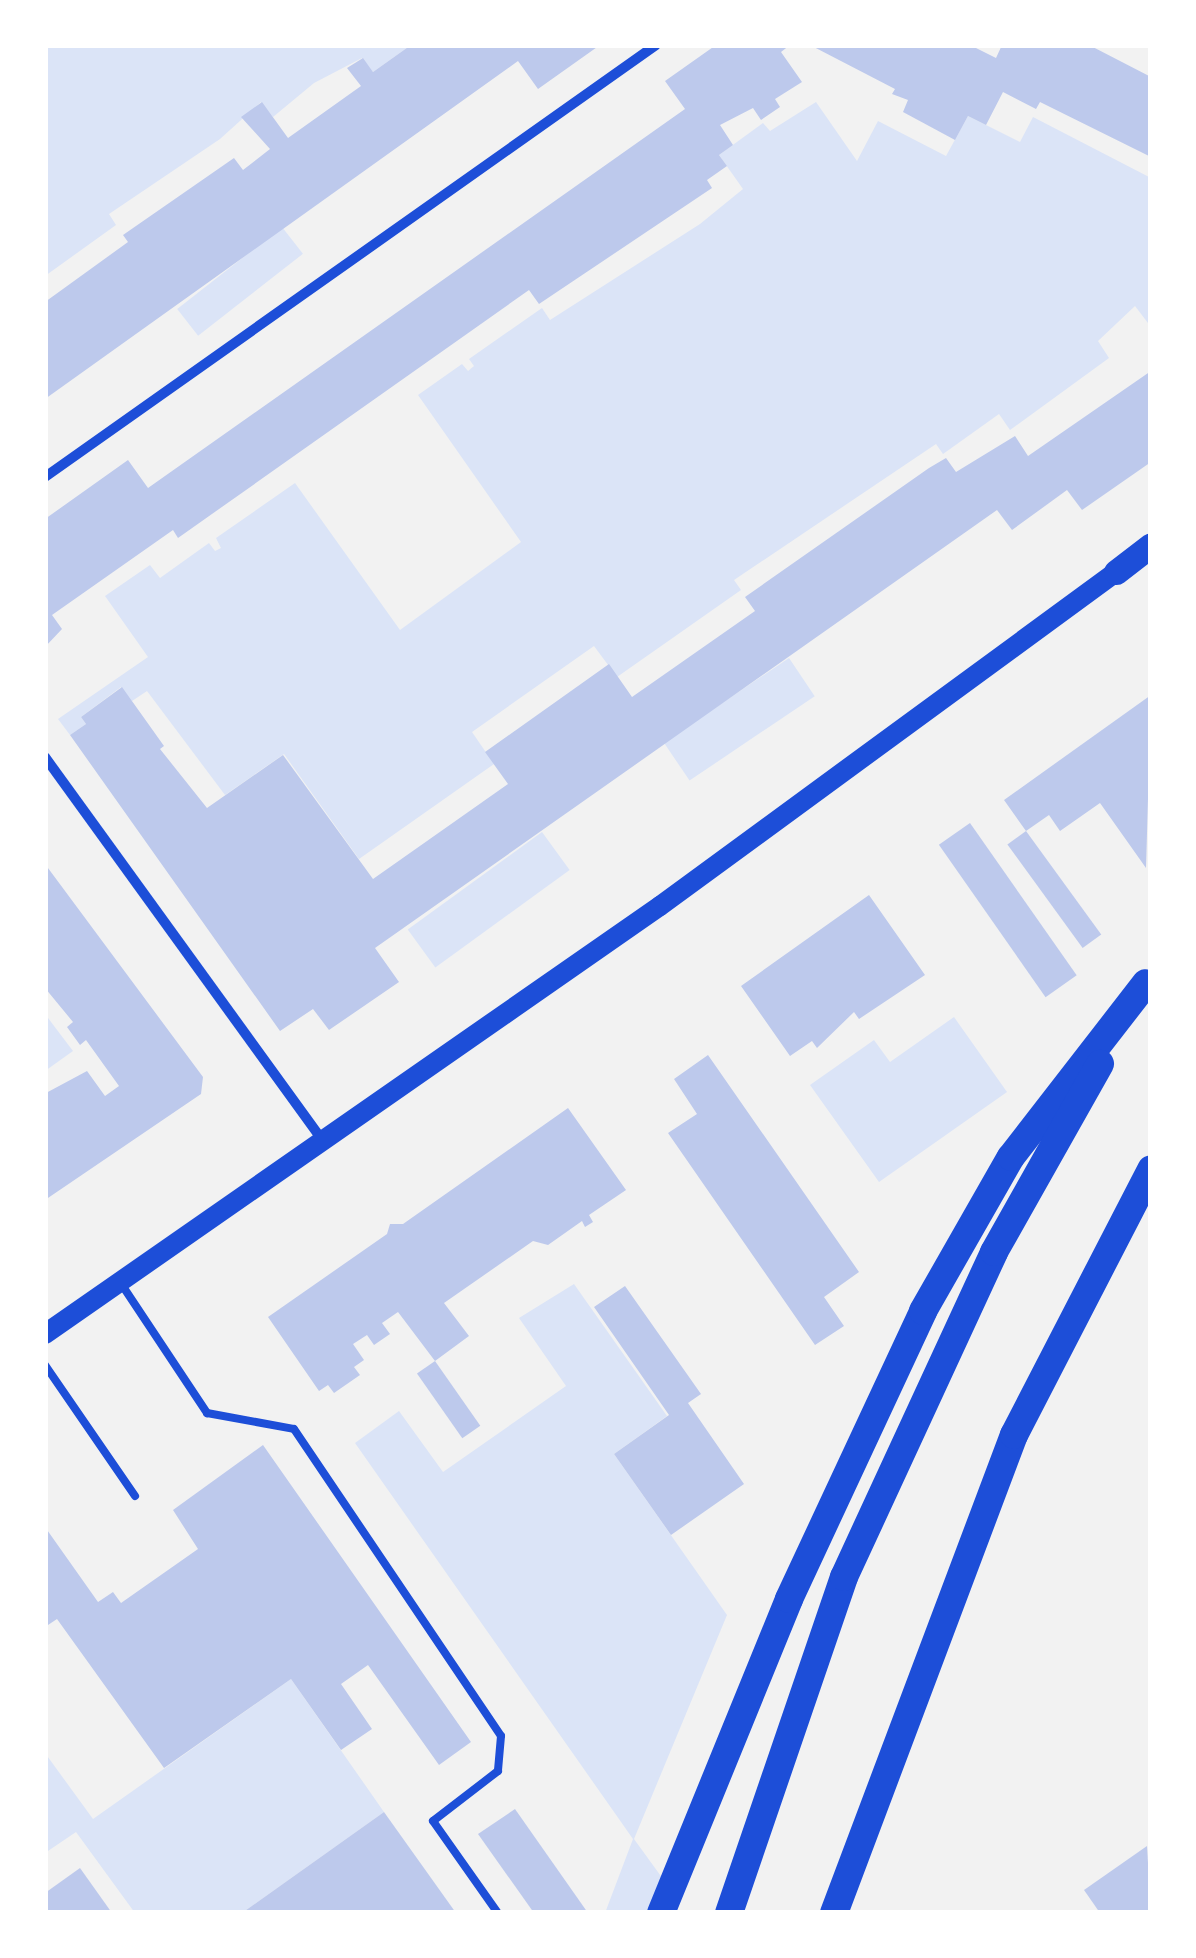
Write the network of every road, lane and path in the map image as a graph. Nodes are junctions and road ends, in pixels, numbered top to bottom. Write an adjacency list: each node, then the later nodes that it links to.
1 (656, 45): 2 (street)
2 (45, 478)
3 (1151, 545): 5 (main road)
4 (1151, 557): 5 (main road)
5 (1116, 572): 8 (main road)
6 (45, 758): 8 (street)
7 (1148, 978): 15 (highway); 16 (highway)
8 (322, 1140): 10 (main road)
9 (1151, 1168): 17 (highway)
10 (120, 1281): 11 (main road); 14 (lane)
11 (45, 1334)
12 (45, 1365): 13 (lane)
13 (135, 1496)
14 (498, 1913)
15 (662, 1913)
16 (729, 1913)
17 (834, 1913)

